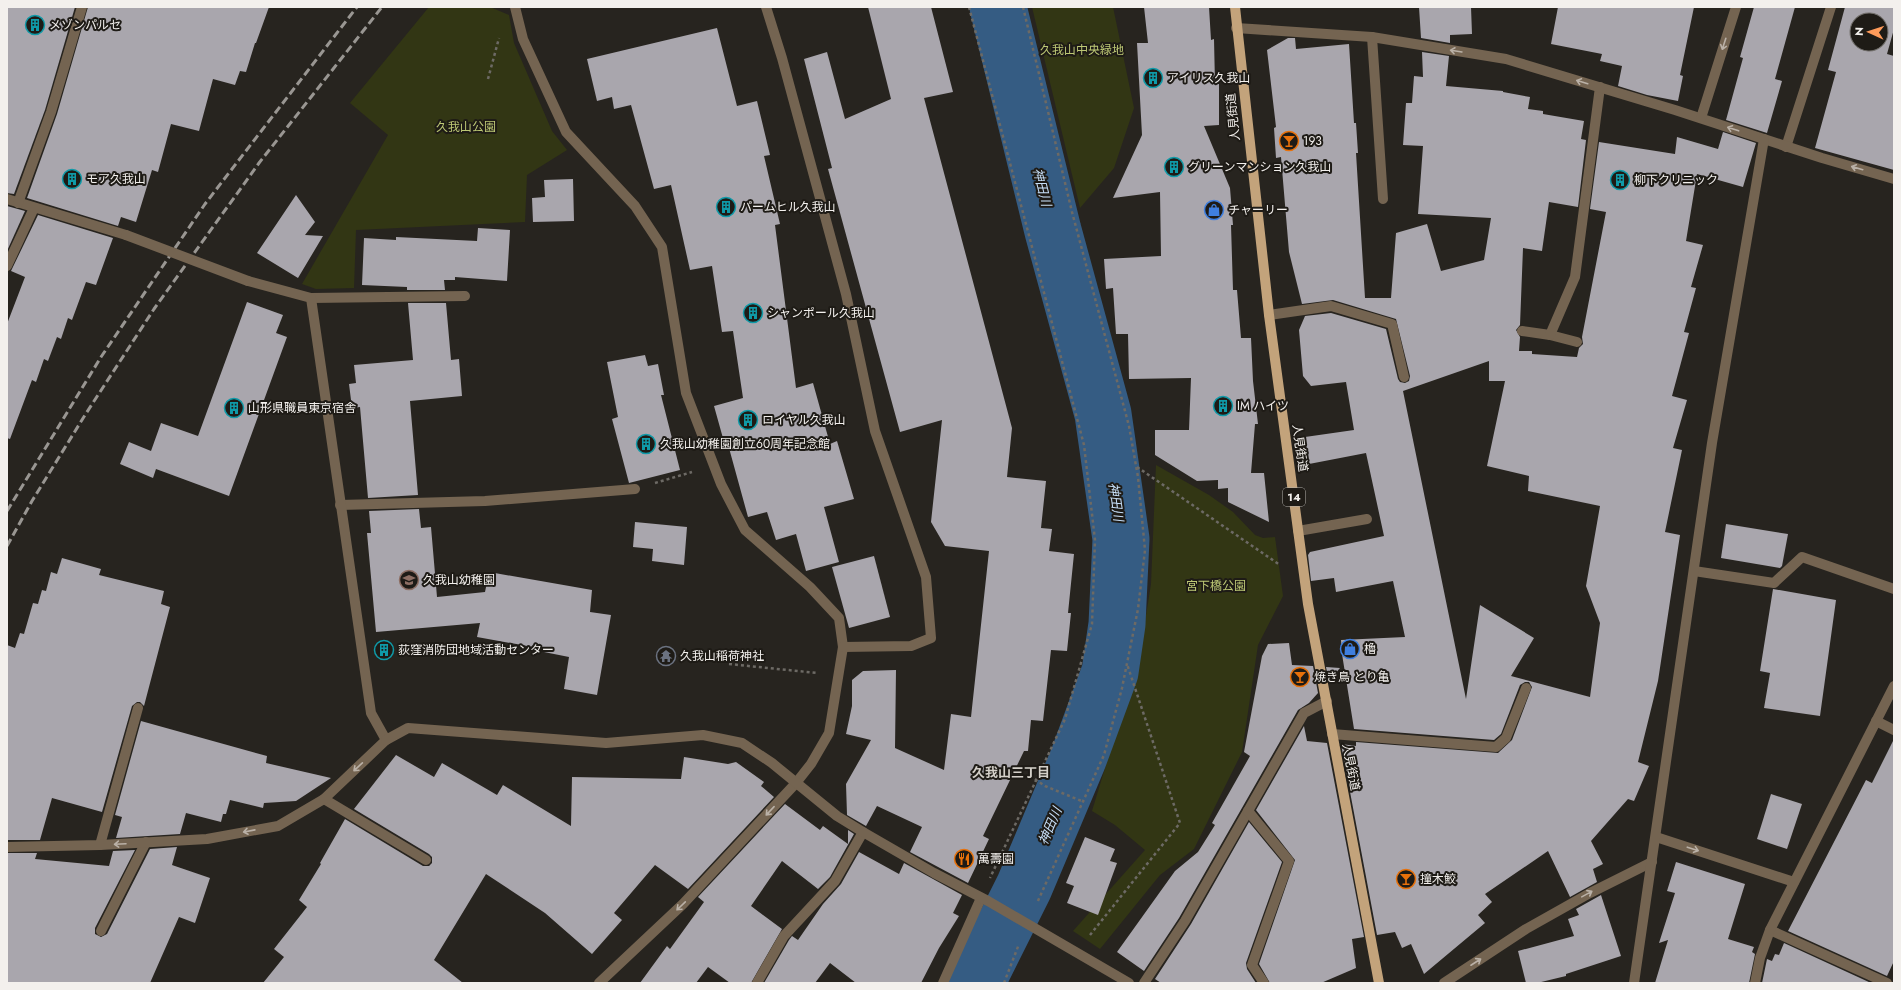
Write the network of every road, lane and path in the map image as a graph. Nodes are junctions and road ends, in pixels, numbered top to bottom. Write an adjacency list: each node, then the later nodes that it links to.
1 (82, 7): 20 (street)
2 (515, 7): 10 (street)
3 (766, 7): 39 (street)
4 (969, 7): 51 (path)
5 (1023, 7): 31 (path)
6 (1235, 7): 9 (main road, 人見街道 / 14)
7 (1736, 7): 14 (street, one-way to 14)
8 (1831, 7): 16 (street)
9 (1236, 28): 11 (street); 25 (main road, 人見街道 / 14)
10 (520, 29): 12 (path); 30 (street)
11 (1372, 37): 13 (street, one-way to 11); 19 (street)
12 (488, 79)
13 (1600, 87): 14 (street); 27 (street)
14 (1701, 118): 15 (street, one-way to 14)
15 (1764, 139): 16 (street); 36 (street)
16 (1786, 147): 17 (street, one-way to 16)
17 (1894, 179)
18 (7, 199): 20 (street)
19 (1383, 199)
20 (18, 203): 21 (street)
21 (34, 208): 22 (street); 24 (street, bridge)
22 (7, 266)
23 (465, 296): 24 (street)
24 (311, 298): 33 (street)
25 (1269, 315): 29 (street); 35 (main road, 人見街道 / 14)
26 (1522, 331): 27 (street)
27 (1550, 335): 28 (street)
28 (1577, 342)
29 (1404, 376)
30 (714, 466): 32 (path); 39 (street)
31 (1136, 467): 37 (path); 40 (path)
32 (635, 489): 33 (street)
33 (340, 505): 50 (street)
34 (1367, 519): 35 (street)
35 (1298, 531): 37 (main road, 人見街道 / 14)
36 (1694, 571): 38 (street); 57 (street)
37 (1305, 582): 45 (main road, 人見街道 / 14)
38 (1894, 589)
39 (843, 647): 42 (street)
40 (1127, 663): 54 (path); 68 (path)
41 (729, 664): 42 (path)
42 (838, 675): 52 (street)
43 (1894, 686): 47 (street)
44 (1526, 688): 49 (street)
45 (1327, 700): 49 (main road, 人見街道 / 14); 55 (street)
46 (138, 708): 59 (street)
47 (1876, 722): 48 (street); 63 (street)
48 (1894, 730)
49 (1332, 734): 76 (main road, 人見街道 / 14)
50 (386, 740): 52 (street); 53 (street, one-way to 53)
51 (1035, 778): 54 (path); 64 (path)
52 (796, 783): 56 (street); 69 (street, one-way to 69)
53 (324, 799): 58 (street, one-way to 58); 61 (street)
54 (1084, 802): 65 (path)
55 (1248, 811): 74 (street); 75 (street)
56 (863, 832): 64 (street); 70 (street)
57 (1656, 837): 62 (street); 63 (street, one-way to 63)
58 (146, 842): 59 (street, one-way to 59); 67 (street)
59 (100, 845): 60 (street)
60 (7, 847)
61 (426, 860)
62 (1652, 862): 77 (street, one-way to 62); 78 (street)
63 (1794, 882): 66 (street)
64 (984, 899): 65 (street); 71 (street)
65 (1026, 922): 68 (street); 72 (path)
66 (1770, 930): 79 (street); 80 (street)
67 (101, 931)
68 (1076, 952): 73 (street)
69 (599, 983)
70 (757, 983)
71 (943, 983)
72 (1004, 983)
73 (1128, 983)
74 (1144, 983)
75 (1264, 983)
76 (1379, 983)
77 (1444, 983)
78 (1634, 983)
79 (1755, 983)
80 (1887, 983)

